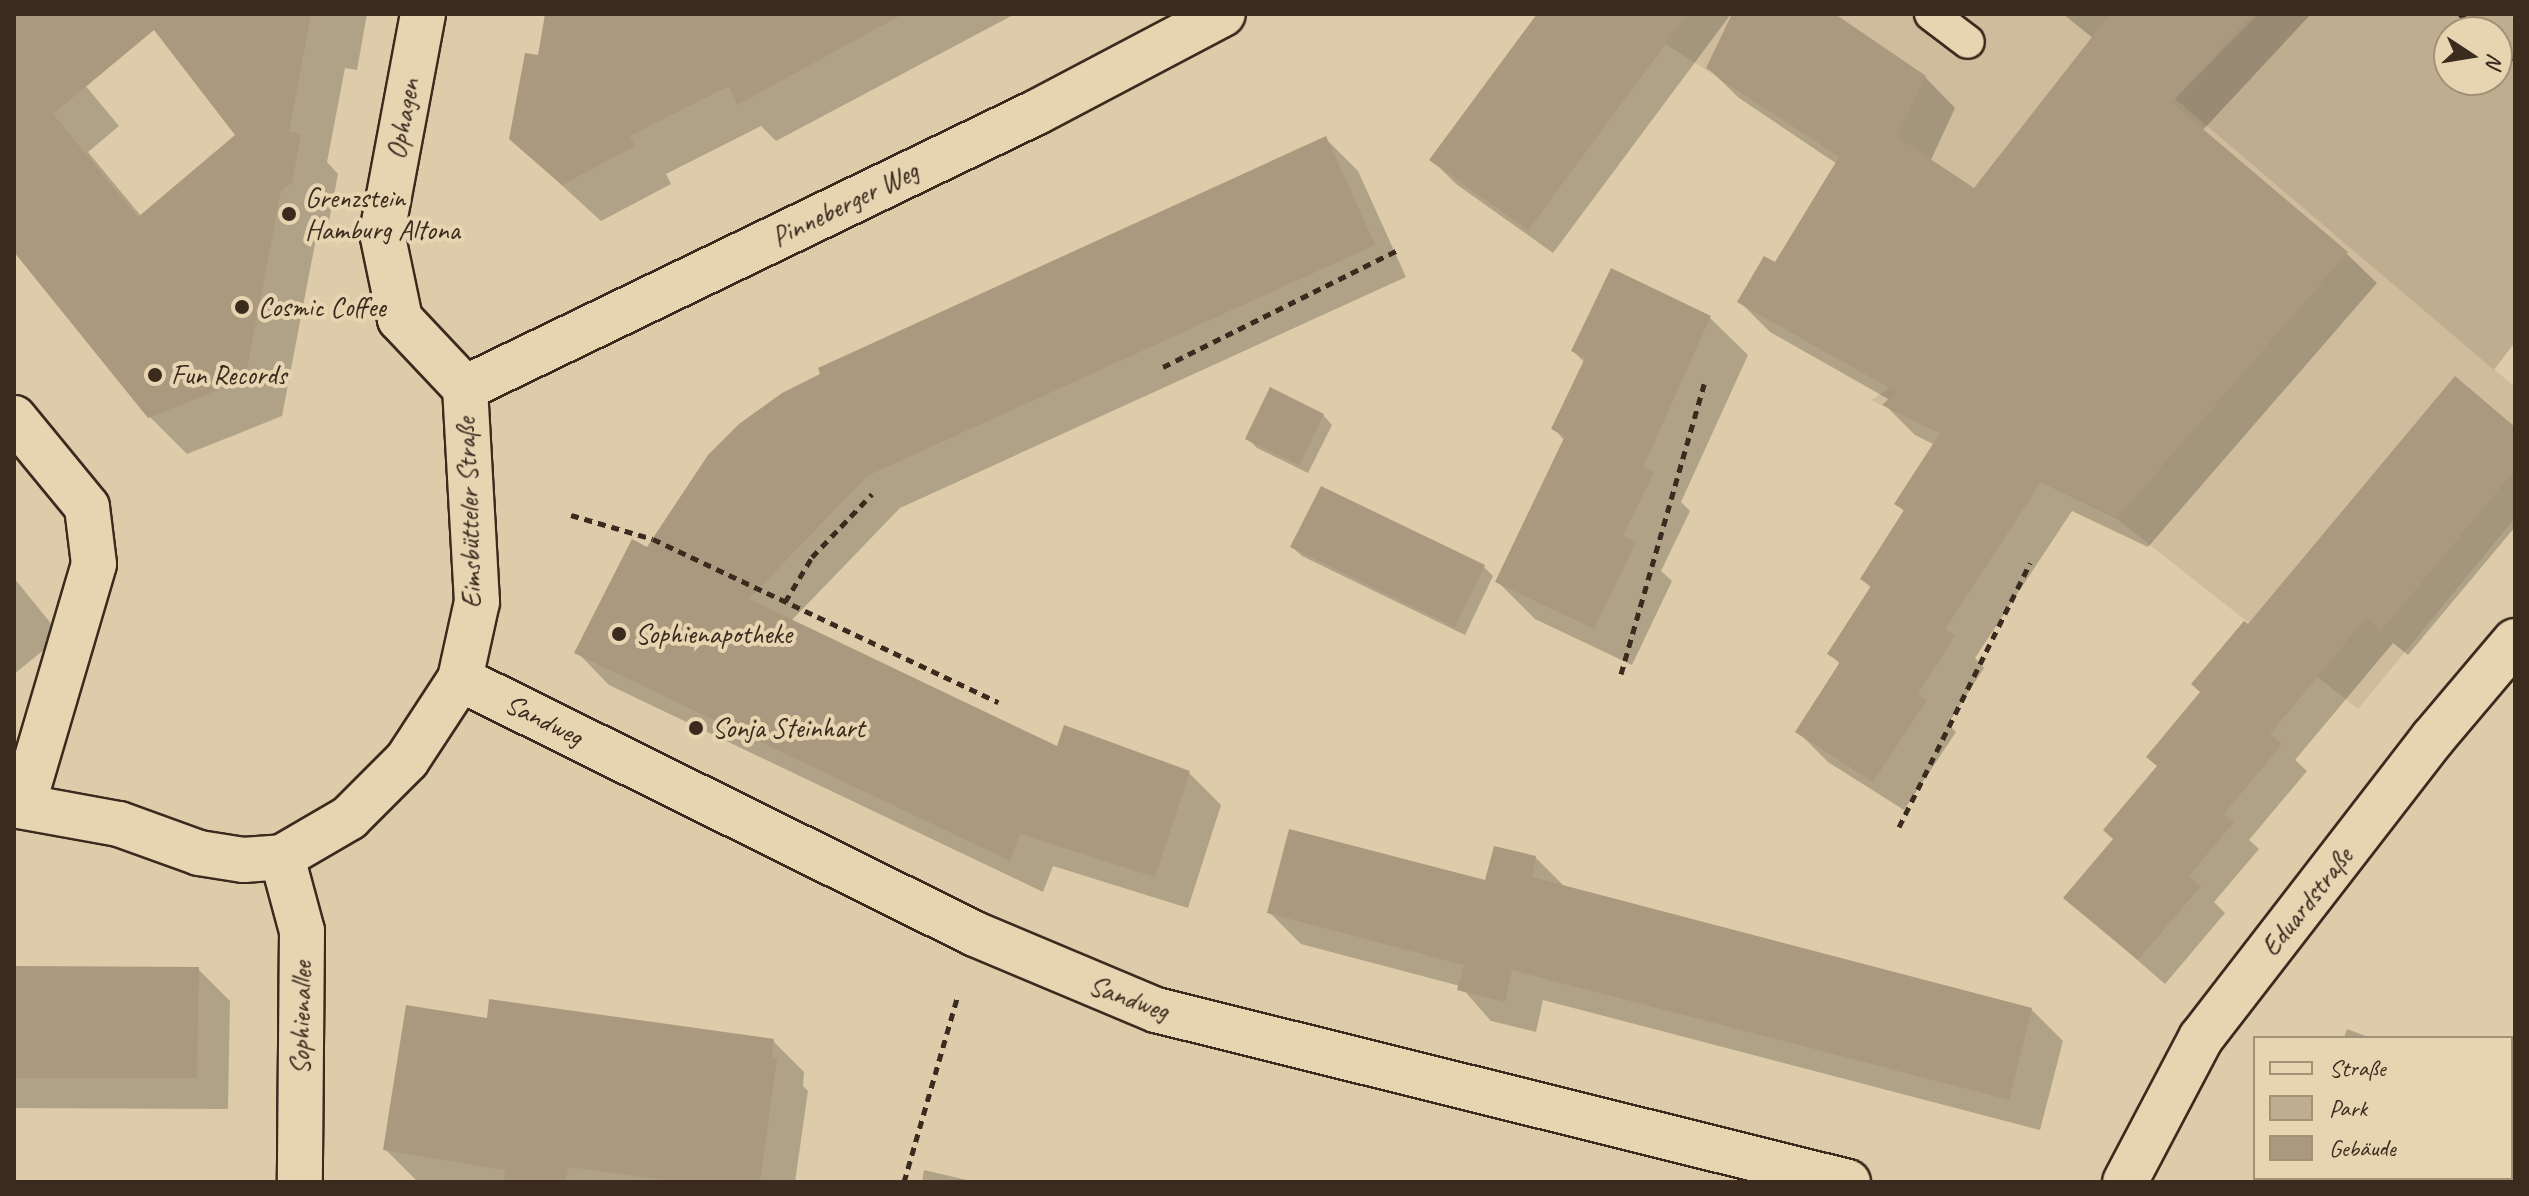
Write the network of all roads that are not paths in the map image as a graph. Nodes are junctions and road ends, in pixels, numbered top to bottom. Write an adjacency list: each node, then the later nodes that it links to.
1 (423, 14): 5 (street, Ophagen)
2 (1223, 14): 6 (street, Pinneberger Weg)
3 (1931, 14): 4 (lane)
4 (1968, 42)
5 (400, 319): 6 (street, Eimsbütteler Straße)
6 (465, 388): 9 (street, Eimsbütteler Straße)
7 (14, 418): 10 (street)
8 (2515, 641): 14 (street, Eduardstraße)
9 (460, 679): 11 (street, Eimsbütteler Straße); 13 (street, Sandweg)
10 (18, 805): 11 (street, Eimsbütteler Straße)
11 (282, 857): 12 (street, Sophienallee)
12 (300, 1182)
13 (1848, 1182)
14 (2125, 1182)

